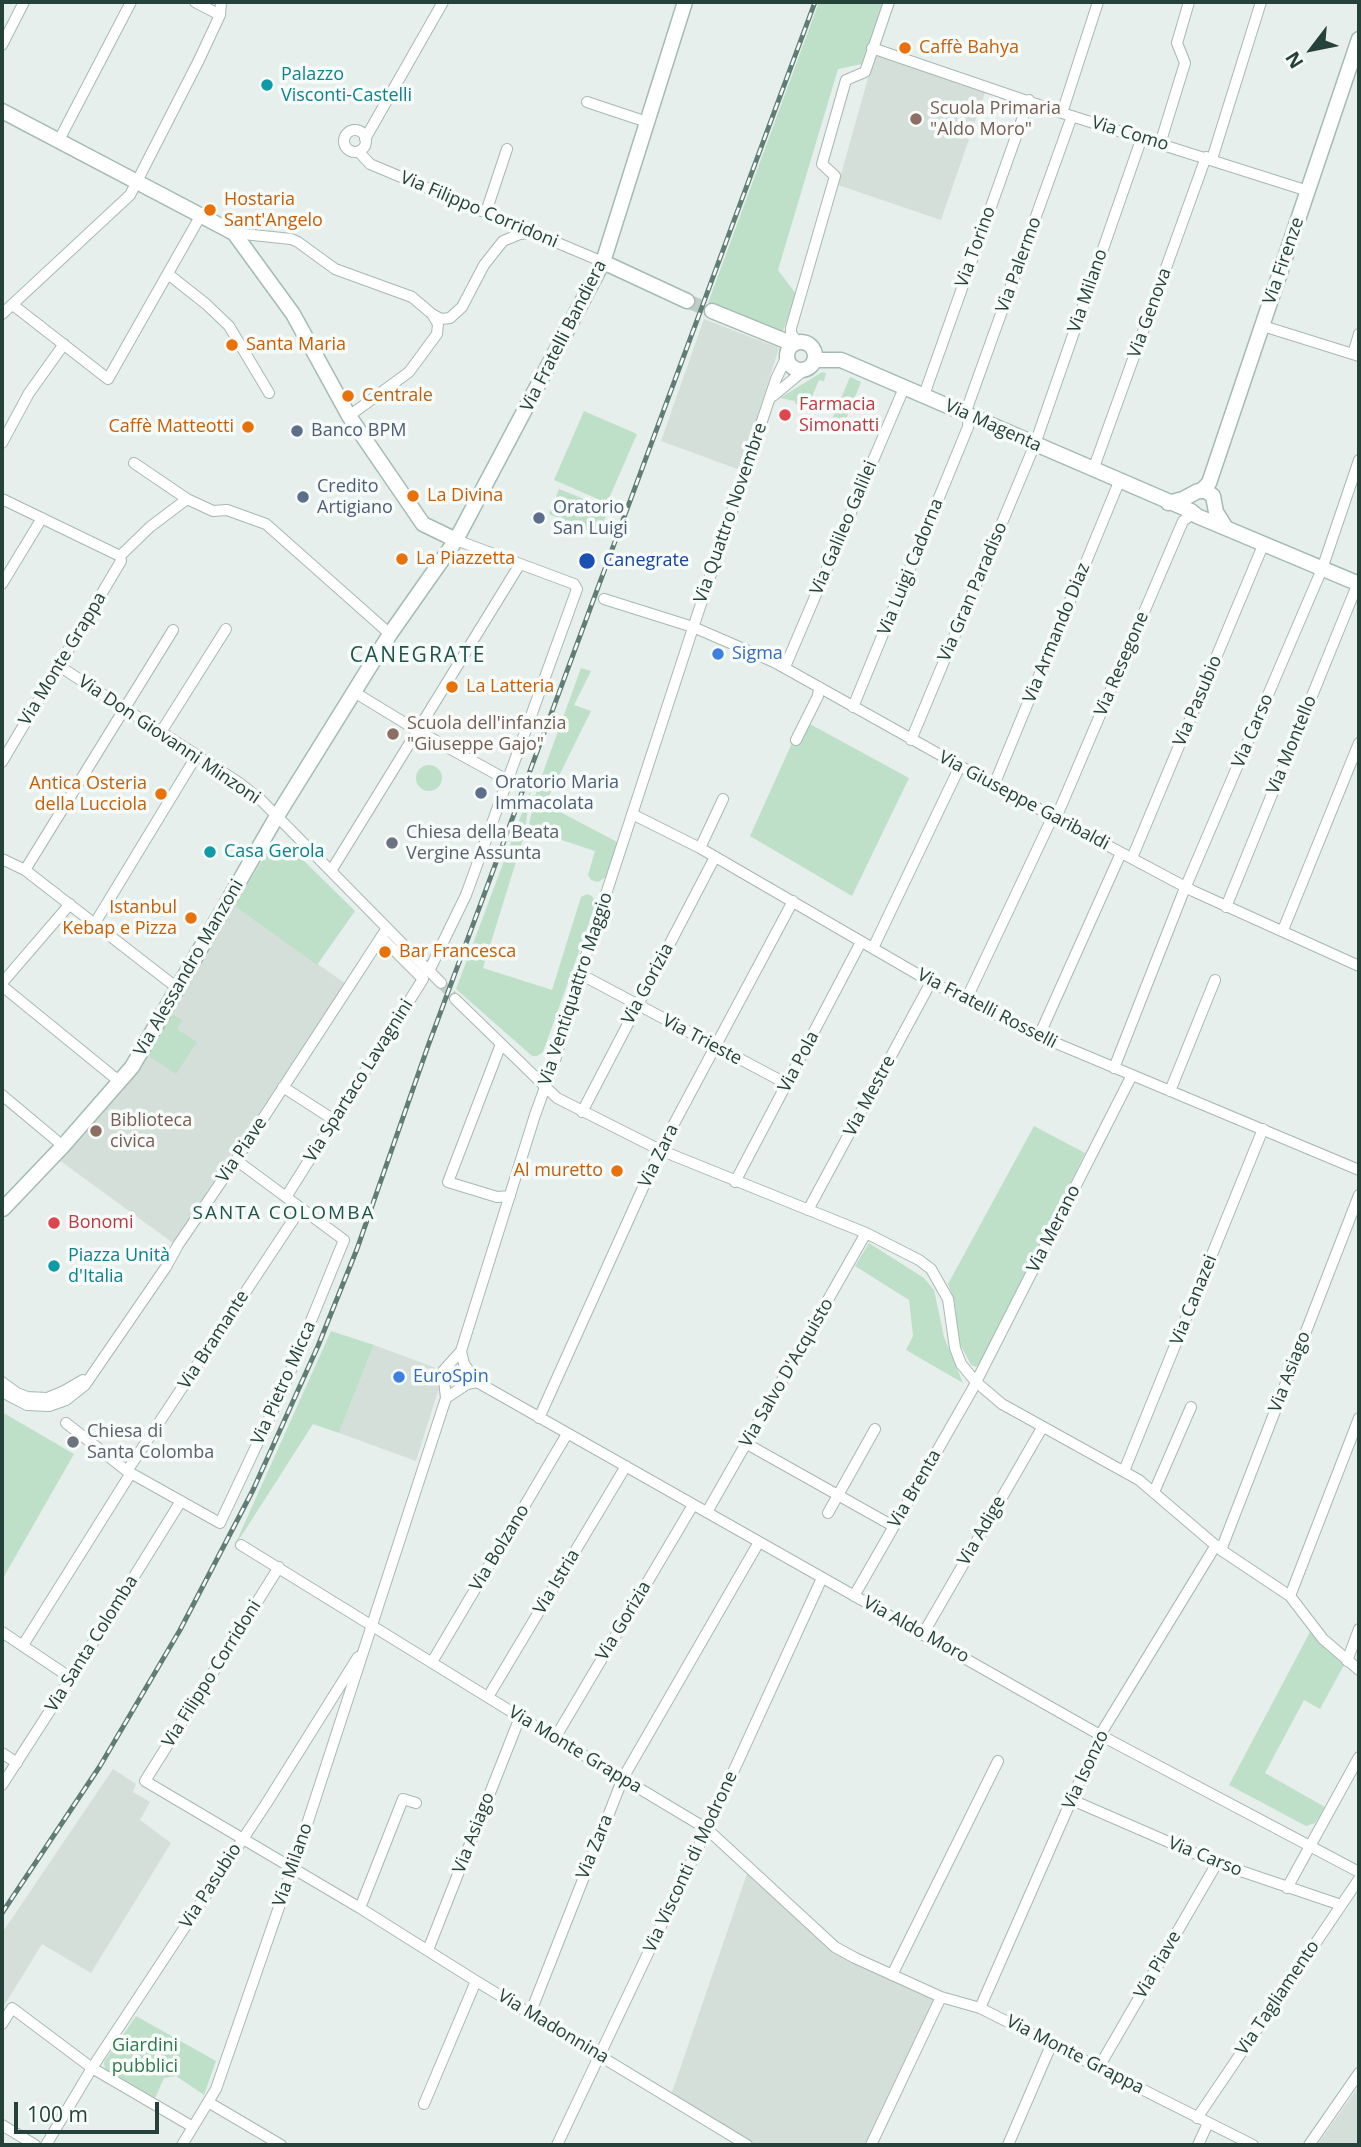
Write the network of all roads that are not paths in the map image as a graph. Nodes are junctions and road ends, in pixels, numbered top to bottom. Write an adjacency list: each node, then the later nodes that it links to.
1 (24, 2): 13 (street)
2 (131, 2): 22 (street)
3 (195, 2): 11 (street)
4 (221, 2): 11 (street)
5 (443, 2): 21 (street)
6 (685, 2): 19 (street, Via Fratelli Bandiera)
7 (889, 2): 14 (street)
8 (1098, 2): 18 (street, Via Palermo)
9 (1189, 2): 23 (street)
10 (1261, 2): 26 (street, Via Genova)
11 (220, 15): 27 (street)
12 (1359, 39): 28 (street, Via Firenze)
13 (2, 45)
14 (872, 48): 15 (street, Via Como); 44 (street)
15 (1029, 100): 18 (street, Via Como); 49 (street, Via Torino)
16 (587, 102): 19 (street)
17 (2, 111): 22 (street)
18 (1067, 114): 20 (street, Via Como); 52 (street, Via Palermo)
19 (647, 122): 34 (street, Via Fratelli Bandiera)
20 (1142, 137): 23 (street, Via Como); 54 (street, Via Milano)
21 (365, 139): 25 (street); 25 (street)
22 (59, 141): 27 (street)
23 (1160, 144): 26 (street, Via Como)
24 (507, 149): 29 (street)
25 (359, 152): 29 (street, Via Filippo Corridoni)
26 (1209, 158): 28 (street, Via Como); 57 (street, Via Genova)
27 (138, 182): 30 (street); 37 (street)
28 (1308, 191): 41 (street, Via Firenze)
29 (491, 214): 31 (street, Via Filippo Corridoni); 33 (street)
30 (201, 215): 32 (street); 35 (street)
31 (536, 233): 33 (street); 34 (street, Via Filippo Corridoni)
32 (241, 237): 40 (street); 51 (street)
33 (503, 242): 40 (street)
34 (603, 262): 36 (street); 67 (street, Via Fratelli Bandiera)
35 (168, 274): 43 (street); 48 (street)
36 (687, 301)
37 (13, 305): 39 (street); 43 (street)
38 (712, 311): 44 (street)
39 (2, 314)
40 (432, 314): 51 (street)
41 (1263, 326): 45 (street); 59 (street, Via Firenze)
42 (1359, 334): 45 (street)
43 (64, 344): 53 (street)
44 (798, 350): 46 (street); 46 (street); 47 (street, Via Magenta); 50 (street, Via Quattro Novembre)
45 (1356, 355)
46 (803, 371): 50 (street, Via Quattro Novembre)
47 (904, 388): 49 (street, Via Magenta); 80 (street, Via Galileo Galilei)
48 (269, 393)
49 (924, 395): 52 (street, Via Magenta)
50 (770, 399): 75 (street, Via Quattro Novembre)
51 (349, 416): 67 (street)
52 (970, 419): 54 (street, Via Magenta); 83 (street, Via Luigi Cadorna)
53 (2, 443)
54 (1035, 444): 57 (street, Via Magenta); 88 (street, Via Gran Paradiso)
55 (1359, 460): 71 (street, Via Carso)
56 (134, 463): 61 (street)
57 (1093, 470): 58 (street, Via Magenta)
58 (1119, 482): 62 (street, Via Magenta); 94 (street, Via Armando Diaz)
59 (1203, 490): 62 (street); 63 (street); 64 (street)
60 (2, 499): 65 (street)
61 (187, 499): 69 (street); 78 (street)
62 (1168, 503): 64 (street, Via Magenta)
63 (1214, 509): 64 (street); 66 (street)
64 (1195, 514): 66 (street, Via Magenta); 98 (street, Via Resegone)
65 (42, 518): 69 (street); 73 (street)
66 (1226, 528): 68 (street, Via Magenta)
67 (456, 540): 70 (street); 78 (street, Via Fratelli Bandiera)
68 (1265, 543): 71 (street, Via Magenta); 102 (street, Via Pasubio)
69 (120, 556): 79 (street, Via Monte Grappa)
70 (520, 564): 85 (street); 93 (street)
71 (1322, 569): 72 (street, Via Magenta); 106 (street, Via Carso)
72 (1359, 583): 109 (street, Via Montello)
73 (2, 584)
74 (604, 599): 75 (street, Via Giuseppe Garibaldi)
75 (693, 627): 80 (street, Via Giuseppe Garibaldi); 96 (street, Via Ventiquattro Maggio)
76 (226, 629): 86 (street)
77 (173, 630): 84 (street)
78 (390, 634): 82 (street, Via Alessandro Manzoni)
79 (59, 666): 84 (street, Via Don Giovanni Minzoni); 91 (street, Via Monte Grappa)
80 (785, 667): 81 (street, Via Giuseppe Garibaldi)
81 (819, 687): 83 (street, Via Giuseppe Garibaldi); 87 (street)
82 (354, 692): 85 (street); 97 (street, Via Alessandro Manzoni)
83 (853, 707): 88 (street, Via Giuseppe Garibaldi)
84 (124, 709): 86 (street, Via Don Giovanni Minzoni); 104 (street)
85 (418, 731): 93 (street); 105 (street)
86 (161, 732): 90 (street, Via Don Giovanni Minzoni)
87 (796, 740)
88 (911, 740): 92 (street, Via Giuseppe Garibaldi)
89 (1359, 743): 111 (street)
90 (197, 755): 97 (street, Via Don Giovanni Minzoni); 110 (street)
91 (2, 762)
92 (960, 766): 94 (street, Via Giuseppe Garibaldi); 114 (street)
93 (507, 780): 116 (street)
94 (994, 785): 98 (street, Via Giuseppe Garibaldi)
95 (723, 799): 99 (street)
96 (632, 814): 99 (street, Via Fratelli Rosselli); 117 (street, Via Ventiquattro Maggio)
97 (277, 816): 105 (street, Via Don Giovanni Minzoni); 122 (street, Via Alessandro Manzoni)
98 (1054, 817): 100 (street, Via Giuseppe Garibaldi); 124 (street, Via Resegone)
99 (700, 848): 101 (street, Via Fratelli Rosselli)
100 (1121, 853): 102 (street, Via Giuseppe Garibaldi); 126 (street)
101 (715, 857): 107 (street, Via Fratelli Rosselli); 125 (street, Via Gorizia)
102 (1132, 858): 106 (street, Via Giuseppe Garibaldi)
103 (2, 859): 104 (street)
104 (25, 870): 108 (street)
105 (331, 871): 112 (street, Via Don Giovanni Minzoni)
106 (1185, 890): 109 (street, Via Giuseppe Garibaldi); 129 (street, Via Carso)
107 (793, 901): 113 (street, Via Fratelli Rosselli); 128 (street, Via Zara)
108 (70, 904): 110 (street); 121 (street)
109 (1226, 906): 111 (street, Via Giuseppe Garibaldi)
110 (95, 923): 122 (street)
111 (1283, 930): 115 (street, Via Giuseppe Garibaldi)
112 (384, 932): 116 (street); 133 (street, Via Piave); 138 (street, Via Spartaco Lavagnini)
113 (862, 942): 114 (street, Via Fratelli Rosselli); 132 (street, Via Pola)
114 (873, 948): 119 (street, Via Fratelli Rosselli)
115 (1359, 966)
116 (429, 971): 120 (street)
117 (580, 974): 125 (street, Via Trieste); 134 (street, Via Ventiquattro Maggio)
118 (1215, 980): 135 (street)
119 (931, 982): 124 (street, Via Fratelli Rosselli); 149 (street, Via Mestre)
120 (441, 983)
121 (2, 984): 131 (street)
122 (176, 986): 131 (street, Via Alessandro Manzoni)
123 (456, 999): 127 (street)
124 (966, 1000): 126 (street, Via Fratelli Rosselli)
125 (637, 1006): 128 (street, Via Trieste); 137 (street, Via Gorizia)
126 (1039, 1037): 129 (street, Via Fratelli Rosselli)
127 (501, 1044): 134 (street); 147 (street)
128 (715, 1046): 132 (street, Via Trieste); 141 (street, Via Zara)
129 (1114, 1068): 130 (street, Via Fratelli Rosselli)
130 (1132, 1075): 135 (street, Via Fratelli Rosselli); 158 (street, Via Merano)
131 (120, 1082): 140 (street, Via Alessandro Manzoni)
132 (787, 1084): 144 (street, Via Pola)
133 (283, 1087): 138 (street); 142 (street, Via Piave)
134 (545, 1088): 137 (street); 147 (street, Via Ventiquattro Maggio)
135 (1170, 1091): 139 (street, Via Fratelli Rosselli)
136 (2, 1095): 140 (street)
137 (582, 1112): 141 (street)
138 (334, 1120): 146 (street, Via Spartaco Lavagnini)
139 (1263, 1129): 143 (street, Via Fratelli Rosselli); 170 (street, Via Canazei)
140 (63, 1146): 150 (street, Via Alessandro Manzoni)
141 (660, 1150): 144 (street); 162 (street, Via Zara)
142 (236, 1160): 146 (street); 154 (street, Via Piave)
143 (1359, 1170)
144 (735, 1182): 149 (street)
145 (1359, 1195): 181 (street, Via Asiago)
146 (286, 1197): 148 (street)
147 (508, 1201): 152 (street, Via Ventiquattro Maggio)
148 (301, 1208): 171 (street, Via Bramante); 174 (street, Via Pietro Micca)
149 (808, 1210): 151 (street)
150 (2, 1213)
151 (866, 1233): 158 (street); 168 (street, Via Salvo D'Acquisto)
152 (461, 1351): 153 (street, Via Ventiquattro Maggio); 155 (street)
153 (450, 1363): 155 (street); 156 (street, Via Ventiquattro Maggio)
154 (95, 1371): 157 (street, Via Piave); 159 (street, Via Piave)
155 (467, 1378): 156 (street); 160 (street); 162 (street, Via Aldo Moro)
156 (443, 1379): 160 (street)
157 (2, 1382)
158 (976, 1382): 165 (street); 178 (street, Via Brenta)
159 (2, 1392)
160 (446, 1398): 186 (street)
161 (1191, 1407): 172 (street)
162 (540, 1418): 167 (street, Via Aldo Moro)
163 (1359, 1418): 185 (street)
164 (66, 1423): 171 (street)
165 (1042, 1427): 170 (street); 189 (street, Via Adige)
166 (875, 1429): 173 (street)
167 (567, 1434): 169 (street, Via Aldo Moro); 192 (street, Via Bolzano)
168 (747, 1444): 173 (street); 176 (street, Via Salvo D'Acquisto)
169 (626, 1466): 175 (street, Via Aldo Moro); 195 (street, Via Istria)
170 (1124, 1471): 172 (street)
171 (129, 1472): 174 (street); 190 (street, Via Bramante)
172 (1154, 1492): 181 (street)
173 (838, 1495): 177 (street); 178 (street)
174 (181, 1501): 194 (street, Via Santa Colomba)
175 (693, 1505): 176 (street, Via Aldo Moro); 198 (street, Via Gorizia)
176 (707, 1512): 179 (street, Via Aldo Moro)
177 (828, 1513)
178 (893, 1526): 184 (street, Via Brenta)
179 (759, 1542): 183 (street, Via Aldo Moro); 203 (street, Via Zara)
180 (241, 1545): 182 (street, Via Monte Grappa)
181 (1219, 1548): 185 (street); 197 (street, Via Isonzo)
182 (279, 1567): 186 (street, Via Monte Grappa); 204 (street, Via Filippo Corridoni)
183 (822, 1578): 184 (street, Via Aldo Moro); 208 (street, Via Visconti di Modrone)
184 (854, 1596): 189 (street, Via Aldo Moro)
185 (1290, 1596): 191 (street)
186 (372, 1625): 192 (street, Via Monte Grappa); 209 (street, Via Pasubio); 212 (street, Via Milano)
187 (1359, 1629): 191 (street)
188 (2, 1632): 190 (street)
189 (923, 1634): 197 (street, Via Aldo Moro)
190 (23, 1645): 194 (street)
191 (1347, 1661): 193 (street)
192 (432, 1662): 195 (street, Via Monte Grappa)
193 (1359, 1670)
194 (71, 1678): 202 (street, Via Santa Colomba)
195 (488, 1697): 196 (street, Via Monte Grappa)
196 (520, 1717): 198 (street, Via Monte Grappa); 218 (street, Via Asiago)
197 (1101, 1735): 206 (street, Via Isonzo); 210 (street, Via Aldo Moro)
198 (555, 1738): 203 (street, Via Monte Grappa)
199 (2, 1753): 202 (street)
200 (1359, 1757): 210 (street)
201 (998, 1761): 219 (street)
202 (17, 1763): 205 (street, Via Santa Colomba)
203 (622, 1778): 208 (street, Via Monte Grappa); 223 (street, Via Zara)
204 (145, 1782): 209 (street, Via Madonnina)
205 (2, 1785)
206 (1072, 1800): 211 (street, Via Carso); 222 (street, Via Isonzo)
207 (416, 1803): 217 (street)
208 (707, 1829): 219 (street, Via Monte Grappa); 226 (street, Via Visconti di Modrone)
209 (241, 1840): 212 (street, Via Madonnina); 228 (street, Via Pasubio)
210 (1311, 1846): 213 (street, Via Aldo Moro); 215 (street)
211 (1217, 1863): 215 (street, Via Carso); 227 (street, Via Piave)
212 (292, 1868): 217 (street, Via Madonnina); 230 (street, Via Milano)
213 (1359, 1872)
214 (1359, 1879): 216 (street, Via Tagliamento)
215 (1287, 1888): 216 (street, Via Carso)
216 (1344, 1902): 232 (street, Via Tagliamento)
217 (360, 1908): 218 (street, Via Madonnina)
218 (428, 1950): 220 (street, Via Madonnina)
219 (892, 1975): 221 (street, Via Monte Grappa)
220 (476, 1981): 223 (street, Via Madonnina); 231 (street)
221 (941, 1997): 222 (street, Via Monte Grappa); 242 (street)
222 (980, 2008): 225 (street, Via Monte Grappa)
223 (530, 2014): 226 (street, Via Madonnina)
224 (2, 2024): 228 (street)
225 (1052, 2043): 227 (street, Via Monte Grappa); 243 (street)
226 (601, 2055): 240 (street, Via Visconti di Modrone); 241 (street, Via Madonnina)
227 (1099, 2067): 232 (street, Via Monte Grappa)
228 (92, 2068): 235 (street); 237 (street, Via Pasubio)
229 (1359, 2073): 246 (street)
230 (208, 2102): 235 (street, Via Milano); 239 (street)
231 (424, 2105)
232 (1197, 2118): 233 (street, Via Monte Grappa)
233 (1208, 2123): 244 (street); 245 (street, Via Monte Grappa)
234 (2, 2125): 236 (street)
235 (193, 2127): 238 (street, Via Milano)
236 (35, 2145)
237 (46, 2145)
238 (182, 2145)
239 (281, 2145)
240 (557, 2145)
241 (747, 2145)
242 (871, 2145)
243 (1008, 2145)
244 (1198, 2145)
245 (1253, 2145)
246 (1309, 2145)

